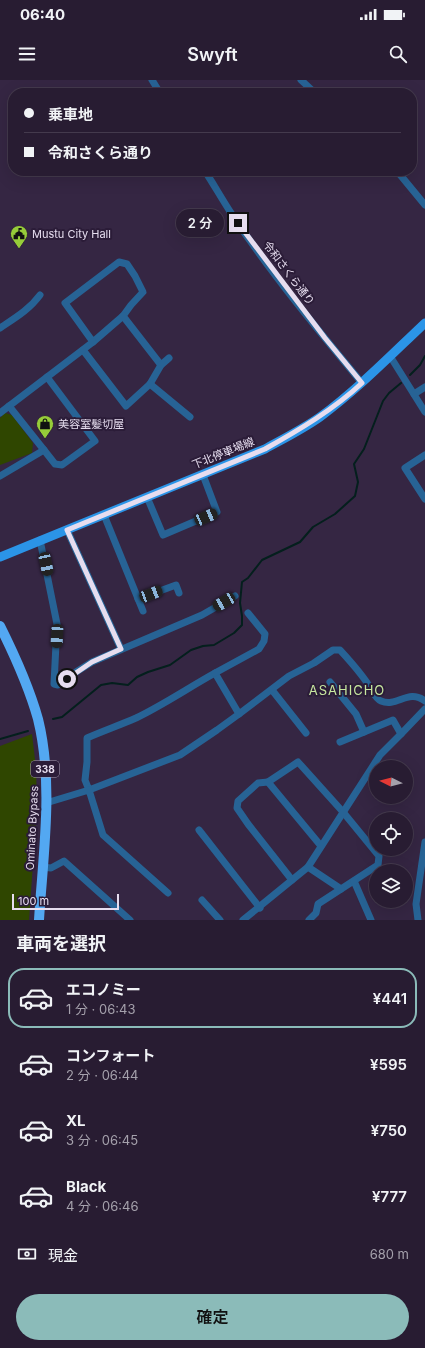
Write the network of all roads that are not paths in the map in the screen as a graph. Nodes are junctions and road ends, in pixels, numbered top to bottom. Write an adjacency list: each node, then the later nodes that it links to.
1 (301, 80): 2 (street)
2 (310, 88)
3 (208, 176): 16 (street, 令和さくら通り)
4 (400, 176): 5 (street)
5 (425, 205)
6 (40, 295): 9 (street)
7 (123, 316): 10 (street); 10 (street); 14 (street)
8 (425, 323): 12 (main road, 下北停車場線)
9 (0, 328)
10 (93, 342): 11 (street)
11 (84, 350): 15 (street); 17 (street)
12 (390, 356): 16 (main road, 下北停車場線); 19 (street)
13 (169, 358): 14 (street)
14 (161, 365): 17 (street)
15 (47, 377): 20 (street); 24 (street)
16 (362, 383): 26 (main road, 下北停車場線)
17 (150, 384): 23 (street)
18 (425, 387): 19 (street)
19 (414, 394): 21 (street)
20 (9, 406): 22 (street); 24 (street)
21 (425, 412)
22 (0, 413)
23 (190, 417)
24 (44, 450): 27 (street)
25 (425, 455): 29 (street)
26 (203, 475): 28 (main road, 下北停車場線); 28 (street)
27 (0, 476)
28 (147, 497): 31 (main road, 下北停車場線)
29 (425, 499): 30 (street)
30 (419, 505)
31 (104, 515): 32 (main road, 下北停車場線); 37 (street)
32 (67, 530): 33 (main road, 下北停車場線); 41 (street)
33 (40, 540): 34 (main road, 下北停車場線); 41 (street)
34 (0, 557)
35 (179, 593): 37 (street)
36 (235, 596): 41 (street)
37 (138, 599): 38 (street)
38 (143, 611)
39 (248, 613): 42 (street)
40 (0, 626): 54 (highway, Ominato Bypass / 338)
41 (121, 649)
42 (215, 673): 47 (street); 53 (street)
43 (330, 682): 48 (street)
44 (272, 690): 45 (street); 47 (street); 49 (street)
45 (425, 701)
46 (425, 709): 50 (street)
47 (238, 714): 53 (street)
48 (364, 732): 50 (street); 51 (street)
49 (306, 733)
50 (402, 734): 55 (street)
51 (340, 742)
52 (268, 782): 55 (street); 58 (street); 61 (street)
53 (89, 790): 54 (street); 64 (street)
54 (46, 804): 59 (highway, Ominato Bypass / 338)
55 (343, 812): 58 (street); 62 (street)
56 (199, 830): 66 (street)
57 (425, 842): 74 (street)
58 (321, 846): 60 (street)
59 (42, 867): 68 (highway, Ominato Bypass / 338); 69 (street)
60 (308, 867): 61 (street); 63 (street)
61 (292, 880): 66 (street)
62 (354, 881): 63 (street); 73 (street)
63 (341, 889): 67 (street)
64 (168, 893)
65 (202, 900): 70 (street)
66 (260, 908): 71 (street)
67 (318, 916): 72 (street)
68 (38, 920)
69 (130, 920)
70 (220, 920)
71 (243, 920)
72 (309, 920)
73 (371, 920)
74 (418, 920)

